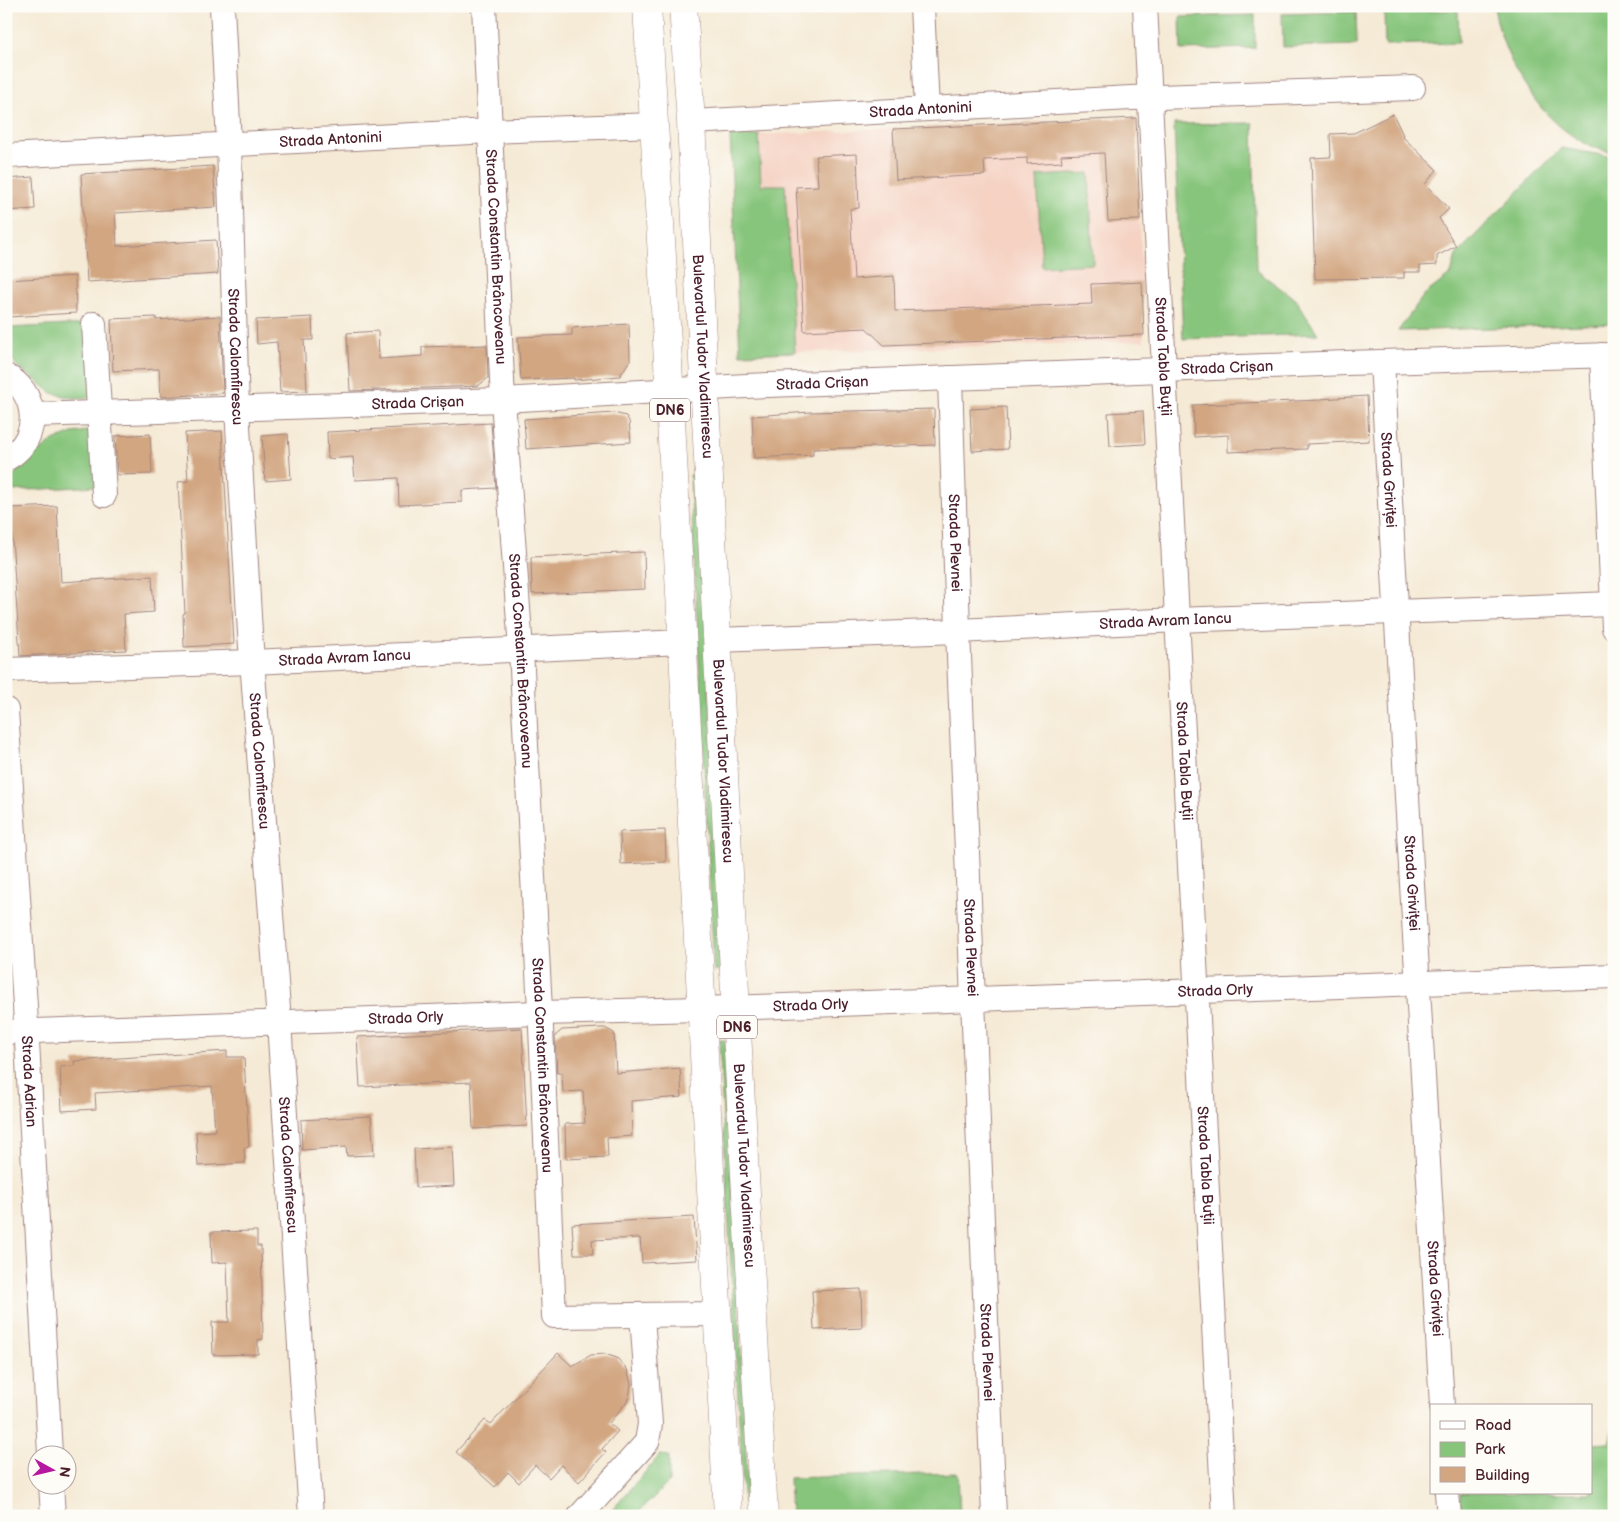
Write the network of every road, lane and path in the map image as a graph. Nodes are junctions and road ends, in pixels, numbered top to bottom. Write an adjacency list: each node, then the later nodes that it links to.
1 (222, 6): 13 (street, Strada Calomfirescu)
2 (484, 6): 12 (street, Strada Constantin Brâncoveanu)
3 (647, 6): 11 (main road, DN6)
4 (683, 6): 10 (main road, Bulevardul Tudor Vladimirescu / DN6)
5 (922, 6): 9 (street)
6 (1145, 6): 8 (street, Strada Tabla Buții)
7 (1413, 88): 8 (street, Strada Antonini)
8 (1150, 97): 9 (street, Strada Antonini); 18 (street, Strada Tabla Buții)
9 (927, 109): 10 (street, Strada Antonini)
10 (691, 122): 21 (main road, Bulevardul Tudor Vladimirescu / DN6)
11 (655, 125): 12 (street, Strada Antonini); 22 (main road, DN6)
12 (491, 131): 13 (street, Strada Antonini); 23 (street, Strada Constantin Brâncoveanu)
13 (229, 144): 14 (street, Strada Antonini); 24 (street, Strada Calomfirescu)
14 (6, 156)
15 (94, 324): 25 (street)
16 (1608, 355): 17 (street, Strada Crișan); 29 (street)
17 (1382, 362): 18 (street, Strada Crișan); 30 (street, Strada Griviței)
18 (1164, 370): 20 (street, Strada Crișan); 31 (street, Strada Tabla Buții)
19 (6, 376): 26 (street)
20 (950, 378): 21 (street, Strada Crișan); 33 (street, Strada Plevnei)
21 (704, 388): 22 (street, Strada Crișan); 34 (main road, Bulevardul Tudor Vladimirescu / DN6)
22 (669, 390): 23 (street, Strada Crișan); 35 (main road, DN6)
23 (503, 400): 24 (street, Strada Crișan); 36 (street, Strada Constantin Brâncoveanu)
24 (237, 409): 25 (street, Strada Crișan); 37 (street, Strada Calomfirescu)
25 (100, 413): 26 (street, Strada Crișan); 28 (street)
26 (32, 415): 27 (street)
27 (6, 459)
28 (104, 495)
29 (1613, 604): 30 (street, Strada Avram Iancu); 32 (street)
30 (1396, 612): 31 (street, Strada Avram Iancu); 41 (street, Strada Griviței)
31 (1177, 620): 33 (street, Strada Avram Iancu); 42 (street, Strada Tabla Buții)
32 (1614, 628)
33 (958, 631): 34 (street, Strada Avram Iancu); 43 (street, Strada Plevnei)
34 (717, 640): 44 (main road, Bulevardul Tudor Vladimirescu / DN6)
35 (682, 642): 36 (street, Strada Avram Iancu); 45 (main road, DN6)
36 (521, 650): 37 (street, Strada Avram Iancu); 46 (street, Strada Constantin Brâncoveanu)
37 (252, 662): 38 (street, Strada Avram Iancu); 47 (street, Strada Calomfirescu)
38 (6, 670)
39 (6, 710): 48 (street, Strada Adrian)
40 (1614, 976): 41 (street, Strada Orly)
41 (1417, 983): 42 (street, Strada Orly); 51 (street, Strada Griviței)
42 (1196, 992): 43 (street, Strada Orly); 61 (street, Strada Tabla Buții)
43 (973, 999): 44 (street, Strada Orly); 60 (street, Strada Plevnei)
44 (736, 1007): 45 (street, Strada Orly); 59 (main road, Bulevardul Tudor Vladimirescu / DN6)
45 (701, 1009): 46 (street, Strada Orly); 49 (main road, DN6)
46 (540, 1013): 47 (street, Strada Orly); 50 (street, Strada Constantin Brâncoveanu)
47 (279, 1022): 48 (street, Strada Orly); 56 (street, Strada Calomfirescu)
48 (16, 1032): 52 (street, Strada Adrian)
49 (718, 1314): 50 (street); 58 (main road, DN6)
50 (642, 1316): 57 (street)
51 (1442, 1404)
52 (49, 1444)
53 (52, 1494): 55 (street)
54 (1448, 1494): 62 (street)
55 (53, 1516)
56 (311, 1516)
57 (580, 1516)
58 (728, 1516)
59 (764, 1516)
60 (994, 1516)
61 (1224, 1516)
62 (1449, 1516)

